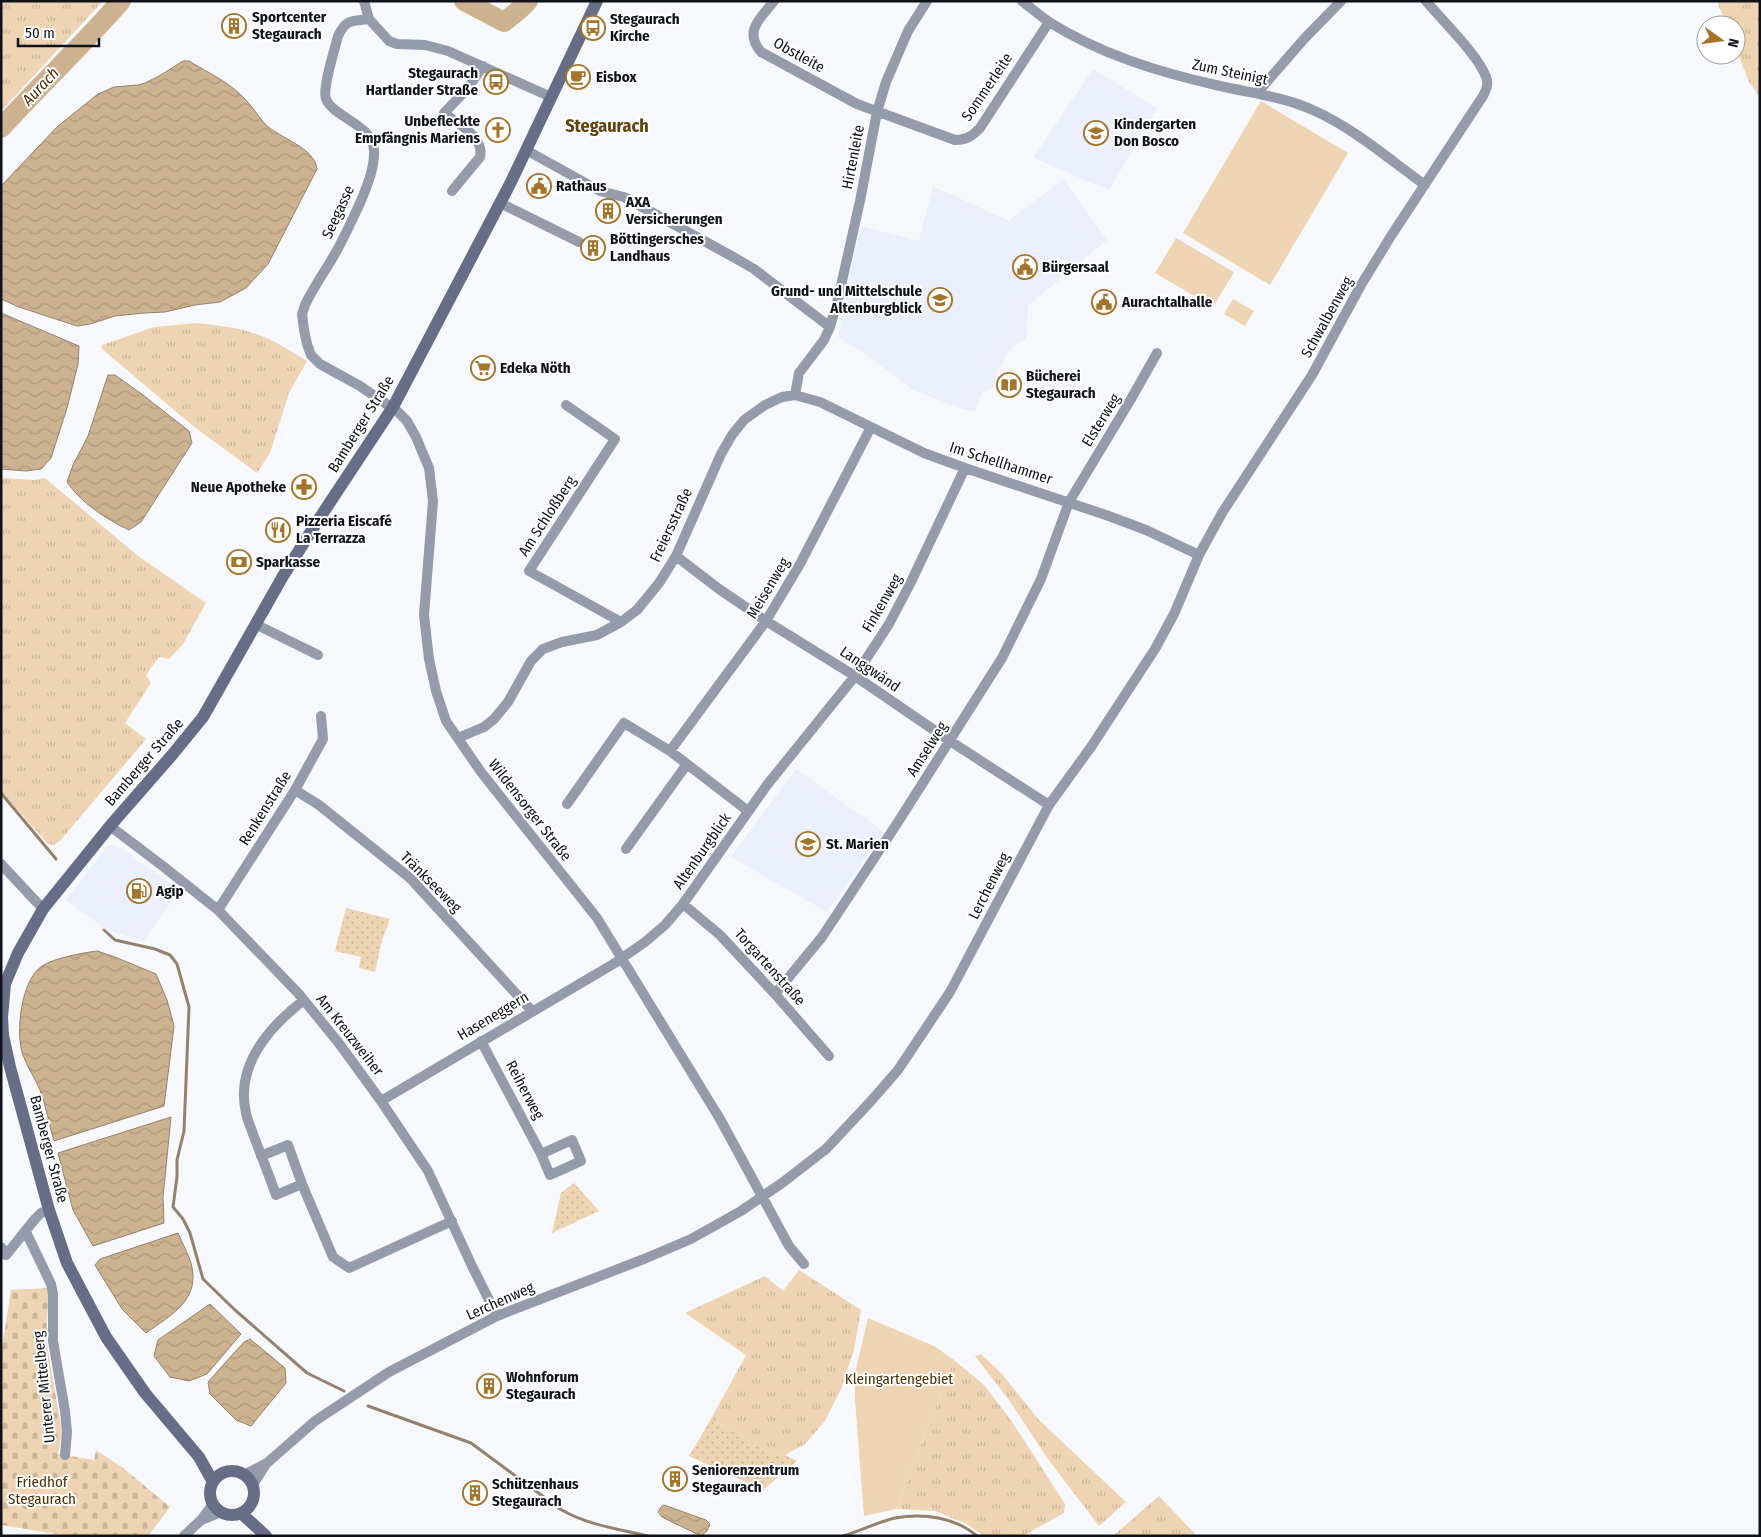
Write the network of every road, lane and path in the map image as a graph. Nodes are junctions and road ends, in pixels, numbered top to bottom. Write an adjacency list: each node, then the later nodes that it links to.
1 (364, 1): 8 (street)
2 (597, 1): 12 (main road, Bamberger Straße)
3 (774, 1): 13 (street, Obstleite)
4 (927, 1): 13 (street, Hirtenleite)
5 (1022, 1): 9 (street, Zum Steinigt)
6 (1340, 1): 11 (street)
7 (1426, 1): 15 (street, Schwalbenweg)
8 (369, 20): 10 (street); 23 (street, Seegasse)
9 (1049, 22): 11 (street, Zum Steinigt); 13 (street, Sommerleite)
10 (482, 66): 12 (street); 16 (street)
11 (1257, 93): 15 (street, Zum Steinigt)
12 (551, 97): 14 (main road, Bamberger Straße)
13 (877, 112): 19 (street, Hirtenleite)
14 (526, 150): 17 (main road, Bamberger Straße); 19 (street)
15 (1425, 186): 27 (street, Schwalbenweg)
16 (452, 191)
17 (500, 203): 18 (street); 23 (main road, Bamberger Straße)
18 (579, 242)
19 (830, 327): 21 (street)
20 (1157, 353): 26 (street, Elsterweg)
21 (795, 395): 24 (street, Im Schellhammer); 28 (street, Freiersstraße)
22 (566, 405): 30 (street, Am Schloßberg)
23 (393, 407): 31 (main road, Bamberger Straße); 35 (street, Wildensorger Straße)
24 (871, 427): 25 (street, Im Schellhammer); 29 (street, Meisenweg)
25 (965, 468): 26 (street, Im Schellhammer); 33 (street, Finkenweg)
26 (1069, 502): 27 (street, Im Schellhammer); 36 (street, Amselweg)
27 (1199, 555): 41 (street, Lerchenweg)
28 (676, 556): 29 (street, Langgwänd); 30 (street, Freiersstraße)
29 (766, 621): 33 (street, Langgwänd); 37 (street, Meisenweg)
30 (621, 622): 35 (street, Freiersstraße)
31 (255, 624): 32 (street); 43 (main road, Bamberger Straße)
32 (318, 655)
33 (855, 676): 36 (street, Langgwänd); 42 (street, Finkenweg)
34 (321, 716): 39 (street, Renkenstraße)
35 (458, 738): 49 (street, Wildensorger Straße)
36 (950, 741): 41 (street, Langgwänd); 50 (street, Amselweg)
37 (670, 751): 38 (street, Altenburgblick); 40 (street, Altenburgblick)
38 (686, 764): 42 (street, Altenburgblick); 44 (street)
39 (295, 790): 48 (street, Renkenstraße); 53 (street, Tränkseeweg)
40 (567, 804)
41 (1049, 805): 60 (street, Lerchenweg)
42 (748, 811): 46 (street, Altenburgblick)
43 (110, 826): 47 (main road, Bamberger Straße); 48 (street, Am Kreuzweiher)
44 (626, 849)
45 (1, 864): 47 (street)
46 (683, 904): 49 (street, Altenburgblick); 50 (street, Torgartenstraße)
47 (43, 908): 51 (main road, Bamberger Straße)
48 (218, 910): 52 (street, Am Kreuzweiher)
49 (621, 958): 53 (street, Haseneggern); 60 (street, Wildensorger Straße)
50 (775, 994): 55 (street, Torgartenstraße)
51 (2, 1000): 61 (main road, Bamberger Straße)
52 (304, 1000): 56 (street, Am Kreuzweiher); 58 (street)
53 (532, 1011): 54 (street, Haseneggern)
54 (482, 1041): 56 (street, Haseneggern); 57 (street, Reiherweg)
55 (829, 1056)
56 (381, 1101): 62 (street, Am Kreuzweiher)
57 (541, 1154)
58 (261, 1156): 59 (street); 59 (street)
59 (302, 1184): 62 (street)
60 (763, 1197): 65 (street); 66 (street, Lerchenweg)
61 (49, 1210): 63 (street); 68 (main road, Bamberger Straße)
62 (452, 1221): 66 (street, Am Kreuzweiher)
63 (26, 1232): 64 (street); 67 (street, Unterer Mittelberg)
64 (3, 1251)
65 (804, 1264)
66 (497, 1316): 69 (street, Lerchenweg)
67 (65, 1455)
68 (199, 1457): 70 (main road, Bamberger Straße); 72 (main road, Bamberger Straße)
69 (267, 1463): 71 (street, Lerchenweg); 73 (street, Lerchenweg)
70 (224, 1473): 71 (main road); 72 (main road)
71 (244, 1475): 73 (main road)
72 (213, 1482): 74 (main road)
73 (252, 1486): 75 (main road)
74 (217, 1508): 75 (main road); 77 (street)
75 (246, 1509): 76 (main road)
76 (265, 1534)
77 (184, 1536)

